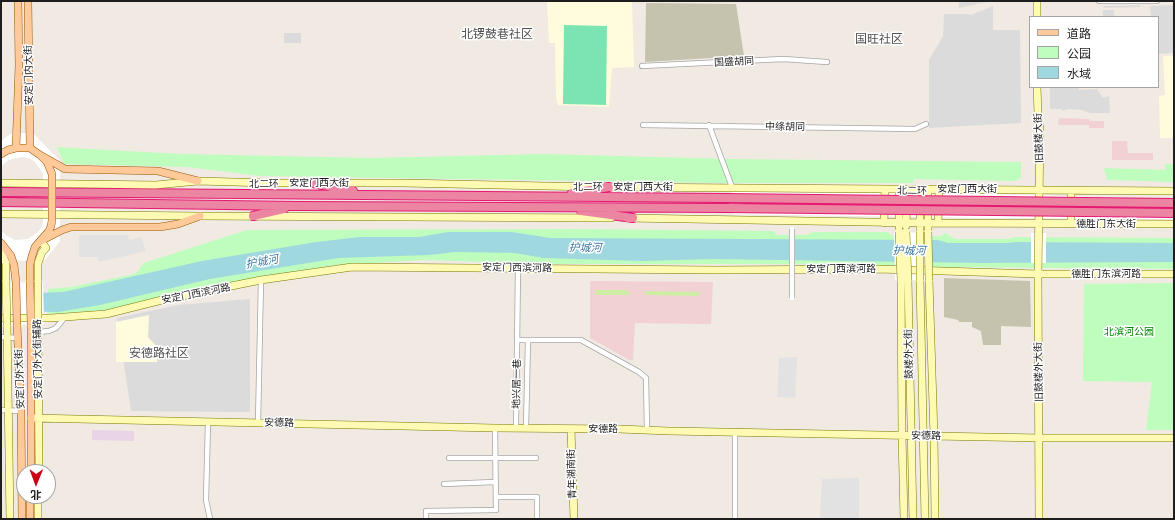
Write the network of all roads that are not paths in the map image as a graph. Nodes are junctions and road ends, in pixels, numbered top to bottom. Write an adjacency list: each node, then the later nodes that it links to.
1 (18, 1): 13 (main road, 安定门内大街)
2 (28, 1): 14 (main road, 安定门内大街)
3 (1038, 1): 6 (street)
4 (1099, 1): 5 (street)
5 (1157, 1)
6 (1037, 16)
7 (827, 62): 8 (street, 国盛胡同)
8 (642, 66)
9 (1037, 88): 27 (street, 旧鼓楼大街)
10 (926, 124): 12 (street, 中绦胡同)
11 (643, 125): 12 (street, 中绦胡同)
12 (709, 125): 21 (street)
13 (16, 148): 14 (main road); 15 (main road)
14 (30, 148): 16 (main road)
15 (1, 154)
16 (40, 155): 17 (main road); 51 (main road, 安定门外大街, bridge)
17 (198, 181): 18 (street, 安定门西大街); 19 (street, 安定门西大街)
18 (1, 183)
19 (313, 183): 20 (street, 安定门西大街); 31 (highway)
20 (609, 187): 21 (street, 安定门西大街); 32 (highway)
21 (732, 188): 22 (street, 安定门西大街)
22 (885, 189): 23 (street, 安定门西大街); 43 (street)
23 (903, 189): 24 (street, 安定门西大街); 44 (street, 鼓楼外大街)
24 (920, 189): 25 (street, 安定门西大街); 45 (street, 鼓楼外大街)
25 (928, 189): 26 (street, 安定门西大街); 46 (street)
26 (939, 189): 27 (street, 安定门西大街); 47 (street)
27 (1040, 190): 28 (street); 48 (street, 旧鼓楼大街)
28 (1071, 191): 29 (street); 49 (street)
29 (1174, 191)
30 (1, 192): 31 (highway, 北二环)
31 (374, 195): 32 (highway, 北二环)
32 (547, 197): 34 (highway, 北二环, bridge)
33 (1, 202): 35 (highway, 北二环)
34 (1174, 203)
35 (300, 206): 36 (highway, 北二环); 40 (highway)
36 (549, 207): 37 (highway, 北二环, bridge); 41 (highway)
37 (1174, 213)
38 (1, 214): 39 (street)
39 (200, 216): 40 (street); 51 (main road)
40 (253, 216): 41 (street)
41 (633, 218): 42 (street)
42 (792, 221): 43 (street); 60 (street, bridge)
43 (884, 223): 44 (street)
44 (903, 223): 45 (street); 58 (street, 鼓楼外大街, bridge)
45 (920, 223): 46 (street); 82 (street, 鼓楼外大街, bridge)
46 (928, 223): 47 (street); 83 (street, bridge)
47 (938, 223): 48 (street)
48 (1038, 224): 49 (street, 德胜门东大街); 55 (street, 旧鼓楼外大街)
49 (1071, 224): 50 (street, 德胜门东大街)
50 (1174, 224)
51 (41, 241): 59 (main road, 安定门外大街); 59 (street)
52 (1, 243): 65 (main road, 安定门外大街, bridge)
53 (1, 252): 64 (street, bridge)
54 (518, 268): 55 (street, 安定门西滨河路); 57 (street, 安定门西滨河路); 66 (street, 地兴居一巷)
55 (1038, 274): 56 (street, 德胜门东滨河路); 84 (street, 旧鼓楼外大街)
56 (1174, 274)
57 (261, 280): 61 (street, 安定门西滨河路); 73 (street)
58 (904, 280): 80 (street, 鼓楼外大街); 81 (street, 鼓楼外大街)
59 (34, 282): 63 (main road, 安定门外大街, bridge)
60 (792, 298)
61 (65, 317): 62 (street, 安定门西滨河路); 63 (street)
62 (1, 318)
63 (36, 327): 70 (main road, 安定门外大街); 71 (street, 安定门外大街辅路)
64 (4, 338): 65 (street); 68 (street)
65 (18, 338): 69 (main road, 安定门外大街)
66 (518, 340): 67 (street); 75 (street, 地兴居一巷)
67 (528, 341): 76 (street, 地兴居一巷); 78 (street)
68 (5, 410): 69 (street); 96 (street)
69 (21, 411): 97 (main road, 安定门外大街)
70 (31, 418): 71 (street, 安德路); 89 (main road, 安定门外大街)
71 (39, 418): 72 (street, 安德路); 90 (street, 安定门外大街辅路)
72 (208, 422): 73 (street, 安德路); 100 (street)
73 (258, 423): 74 (street, 安德路)
74 (495, 428): 75 (street, 安德路); 87 (street)
75 (516, 428): 76 (street, 安德路)
76 (526, 428): 77 (street, 安德路)
77 (571, 429): 78 (street, 安德路); 103 (street, 青年湖南街)
78 (647, 430): 79 (street, 安德路)
79 (735, 432): 80 (street, 安德路); 104 (street)
80 (902, 435): 81 (street, 安德路); 105 (street, 鼓楼外大街)
81 (912, 435): 82 (street, 安德路); 106 (street, 鼓楼外大街)
82 (924, 435): 83 (street, 安德路); 107 (street, 鼓楼外大街)
83 (934, 436): 84 (street, 安德路); 108 (street)
84 (1040, 438): 85 (street, 安德路); 109 (street, 旧鼓楼外大街)
85 (1174, 438)
86 (449, 458): 87 (street)
87 (495, 458): 88 (street); 91 (street)
88 (536, 458)
89 (31, 464)
90 (39, 464)
91 (496, 482): 92 (street); 93 (street)
92 (444, 484)
93 (496, 497): 101 (street); 102 (street)
94 (30, 504): 98 (main road)
95 (38, 504): 99 (street)
96 (10, 519)
97 (22, 519)
98 (30, 519)
99 (38, 519)
100 (210, 519)
101 (426, 519)
102 (537, 519)
103 (574, 519)
104 (735, 519)
105 (904, 519)
106 (913, 519)
107 (925, 519)
108 (935, 519)
109 (1040, 519)

